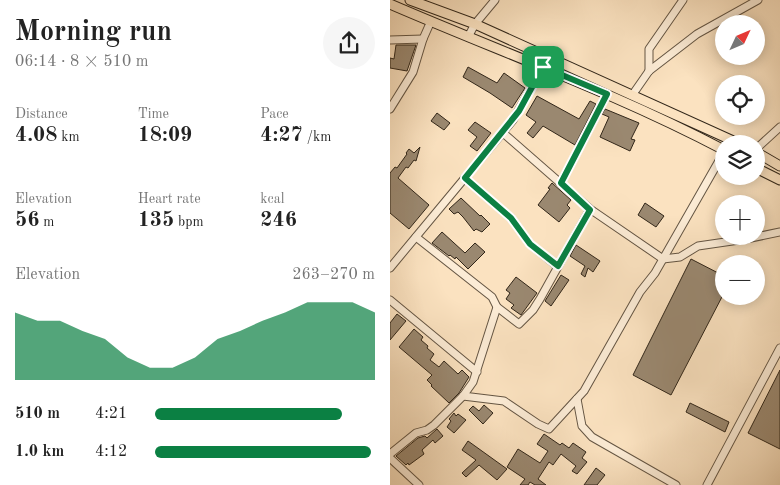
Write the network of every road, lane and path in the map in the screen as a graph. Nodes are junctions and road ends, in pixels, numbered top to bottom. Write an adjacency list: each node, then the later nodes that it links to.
1 (410, 0): 7 (main road)
2 (495, 0): 7 (street)
3 (683, 0): 12 (street)
4 (758, 0): 12 (street)
5 (390, 4): 6 (main road)
6 (431, 22): 8 (main road); 9 (street)
7 (475, 24): 8 (street); 14 (main road)
8 (468, 37): 11 (main road)
9 (423, 39): 10 (street); 15 (street)
10 (390, 40)
11 (543, 67): 13 (main road); 17 (street)
12 (649, 71): 14 (street)
13 (607, 94): 20 (main road); 27 (street)
14 (633, 94): 18 (main road)
15 (390, 109)
16 (780, 127): 19 (street)
17 (502, 132): 25 (street); 27 (street)
18 (721, 135)
19 (765, 141)
20 (715, 146)
21 (765, 156): 22 (main road)
22 (780, 166)
23 (715, 167): 31 (street)
24 (765, 172): 26 (main road)
25 (465, 178): 30 (street); 32 (street)
26 (780, 180)
27 (561, 183): 28 (street)
28 (590, 210): 31 (street); 32 (street)
29 (780, 232): 31 (street)
30 (416, 237): 33 (street); 35 (street)
31 (663, 259): 39 (street)
32 (558, 266): 35 (street)
33 (390, 268)
34 (390, 300): 37 (street)
35 (497, 307): 37 (street)
36 (780, 348): 44 (street)
37 (477, 372): 38 (street)
38 (463, 396): 39 (street); 40 (street)
39 (577, 400): 43 (street)
40 (390, 454)
41 (390, 458): 42 (street)
42 (418, 485)
43 (676, 485)
44 (707, 485)

